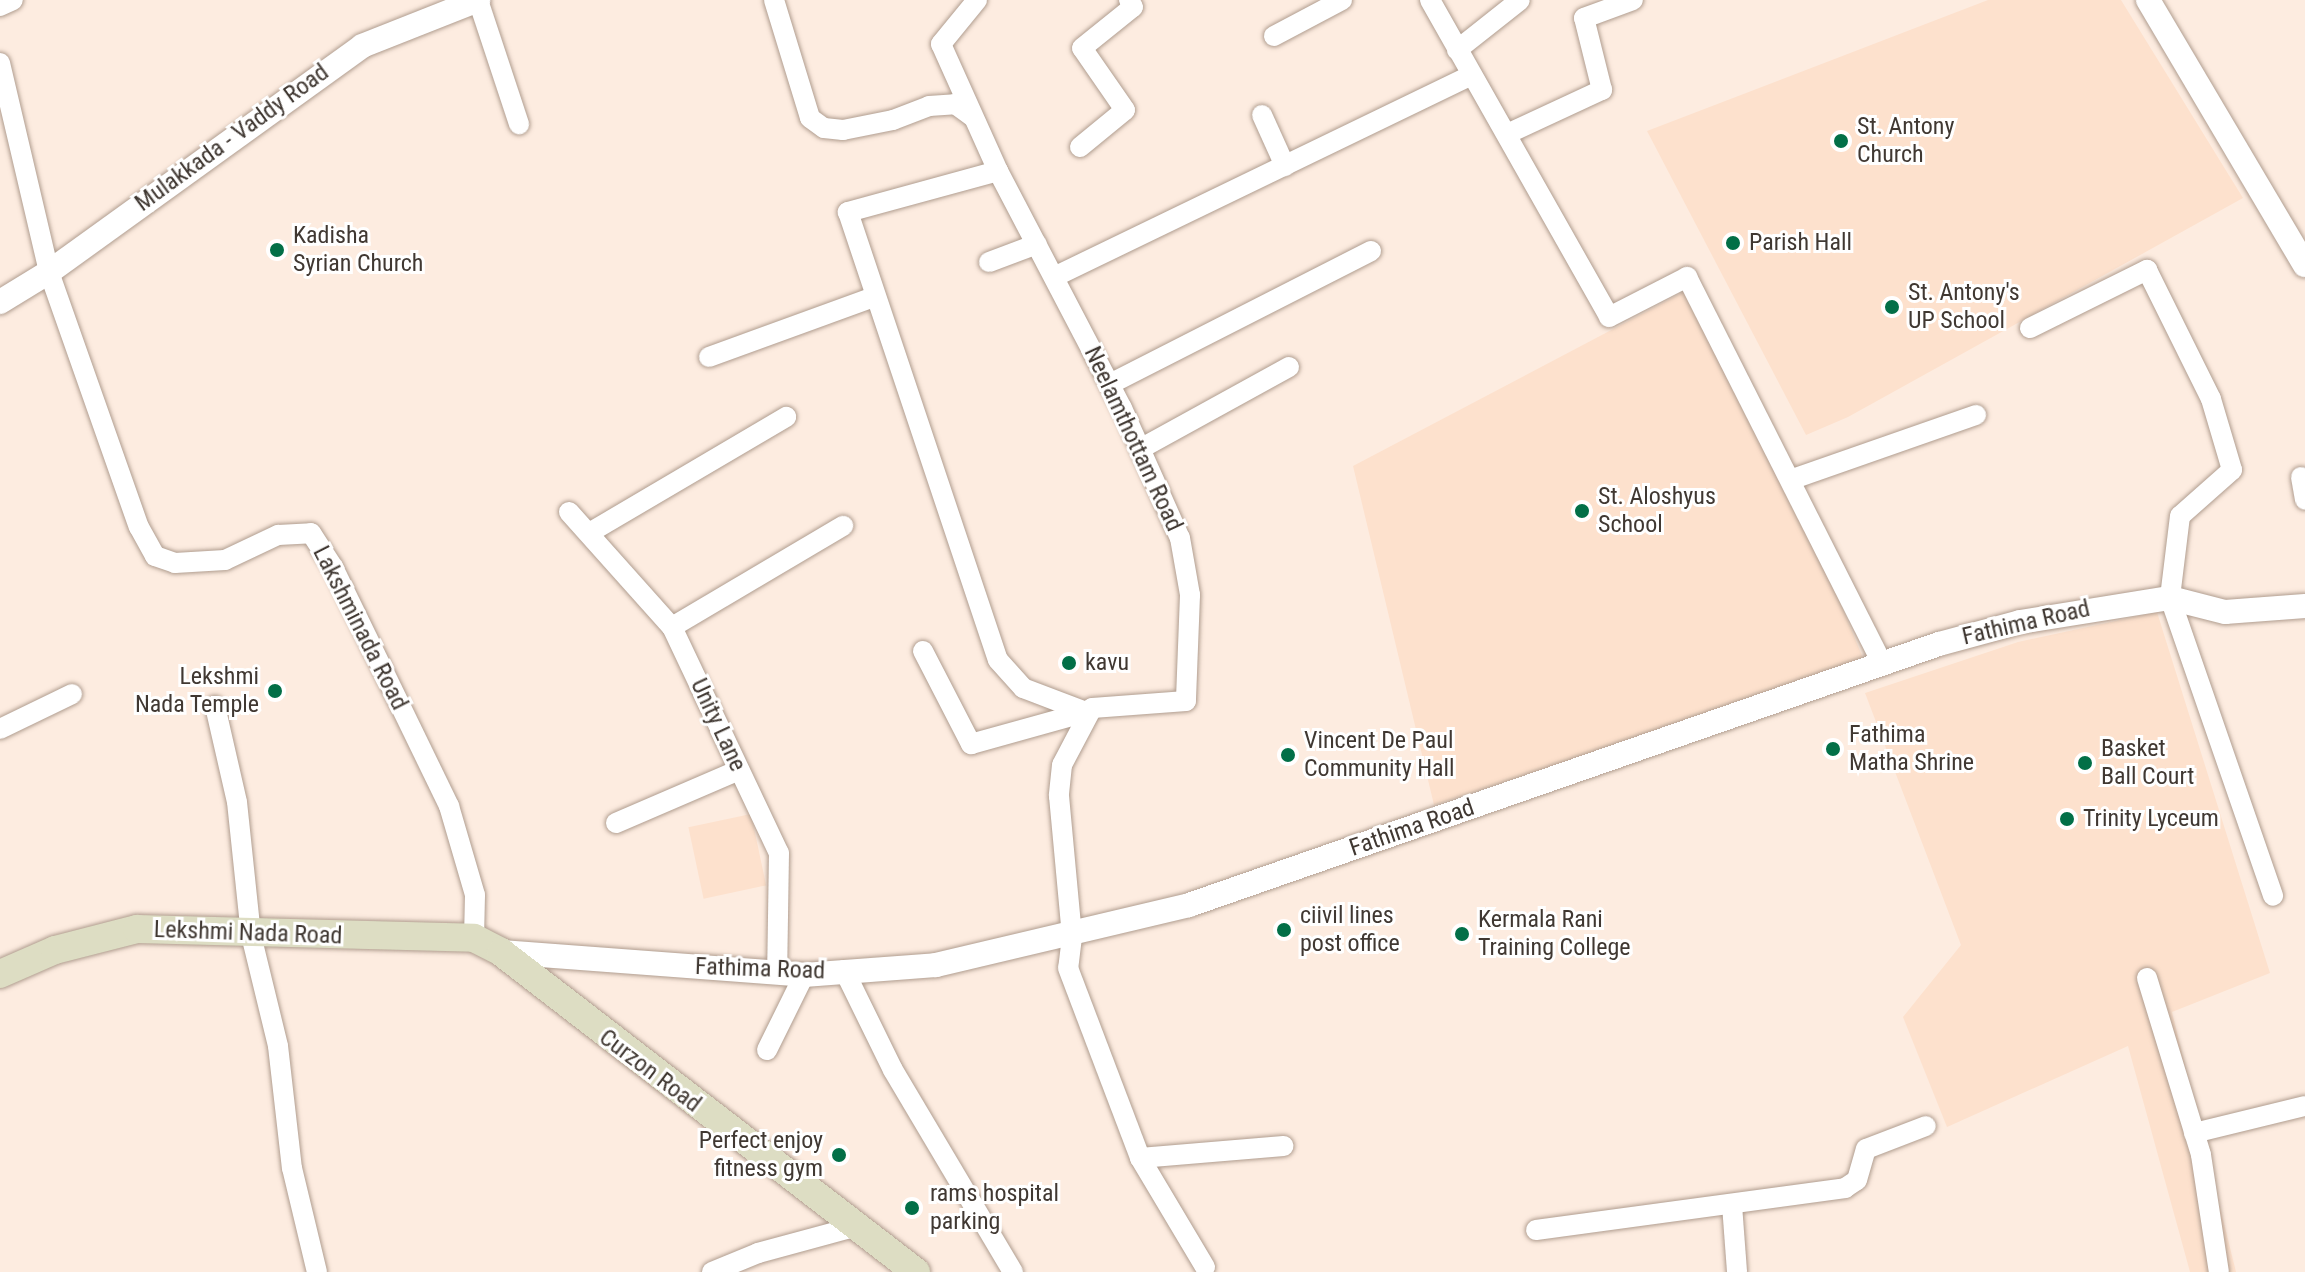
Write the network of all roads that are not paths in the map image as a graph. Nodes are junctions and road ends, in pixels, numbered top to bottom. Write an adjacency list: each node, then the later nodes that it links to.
1 (13, 0): 12 (street)
2 (478, 0): 11 (street, Mulakkada - Vaddy Road); 19 (street)
3 (774, 0): 18 (street)
4 (977, 0): 18 (street, Neelamthottam Road)
5 (1129, 0): 21 (street)
6 (1342, 0): 13 (street)
7 (1430, 0): 14 (street)
8 (1520, 0): 14 (street)
9 (1633, 0): 20 (street)
10 (2148, 0): 27 (street)
11 (446, 5): 28 (street, Mulakkada - Vaddy Road)
12 (0, 6)
13 (1274, 36)
14 (1457, 50): 16 (street)
15 (0, 63): 28 (street)
16 (1472, 75): 20 (street); 22 (street)
17 (1262, 115): 22 (street)
18 (973, 117): 23 (street, Neelamthottam Road)
19 (519, 124)
20 (1507, 134): 40 (street)
21 (1080, 147)
22 (1285, 166): 29 (street)
23 (998, 171): 24 (street, Neelamthottam Road); 30 (street)
24 (1037, 244): 26 (street); 29 (street, Neelamthottam Road)
25 (1371, 251): 35 (street)
26 (989, 262)
27 (2305, 265)
28 (49, 272): 31 (street, Mulakkada - Vaddy Road); 59 (street, Lakshminada Road)
29 (1054, 277): 35 (street, Neelamthottam Road)
30 (874, 297): 33 (street); 52 (street)
31 (0, 302)
32 (2030, 328): 45 (street)
33 (709, 357)
34 (1289, 367): 38 (street)
35 (1110, 384): 38 (street, Neelamthottam Road)
36 (1976, 415): 40 (street)
37 (786, 417): 44 (street)
38 (1140, 449): 52 (street, Neelamthottam Road)
39 (2301, 477): 41 (street)
40 (1793, 479): 49 (street)
41 (2305, 500)
42 (569, 512): 44 (street, Unity Lane)
43 (843, 526): 47 (street)
44 (589, 533): 47 (street, Unity Lane)
45 (2170, 598): 46 (street, Fathima Road); 49 (street, Fathima Road); 56 (street)
46 (2305, 606)
47 (672, 627): 54 (street, Unity Lane)
48 (923, 651): 52 (street, Neelamthottam Road)
49 (1883, 665): 58 (street, Fathima Road)
50 (72, 694): 53 (street)
51 (215, 706): 57 (street)
52 (1086, 712): 58 (street)
53 (0, 729)
54 (739, 770): 55 (street); 63 (street, Unity Lane)
55 (616, 823)
56 (2273, 896)
57 (251, 935): 59 (main road, Lekshmi Nada Road); 62 (main road, Lekshmi Nada Road); 76 (street)
58 (1072, 937): 61 (street, Fathima Road); 71 (street)
59 (474, 938): 60 (main road, Lekshmi Nada Road)
60 (501, 952): 63 (street, Fathima Road); 73 (main road, Curzon Road)
61 (844, 970): 64 (street, Fathima Road); 79 (street)
62 (0, 974)
63 (777, 974): 64 (street, Fathima Road)
64 (804, 975): 66 (street)
65 (2147, 978): 69 (street)
66 (767, 1050)
67 (2305, 1106): 69 (street)
68 (1926, 1126): 72 (street)
69 (2194, 1133): 81 (street)
70 (1284, 1146): 71 (street)
71 (1140, 1158): 75 (street)
72 (1732, 1205): 74 (street); 80 (street)
73 (854, 1227): 77 (street); 78 (main road, Curzon Road)
74 (1536, 1230)
75 (1205, 1267)
76 (317, 1272)
77 (712, 1272)
78 (916, 1272)
79 (1013, 1272)
80 (1737, 1272)
81 (2219, 1272)

